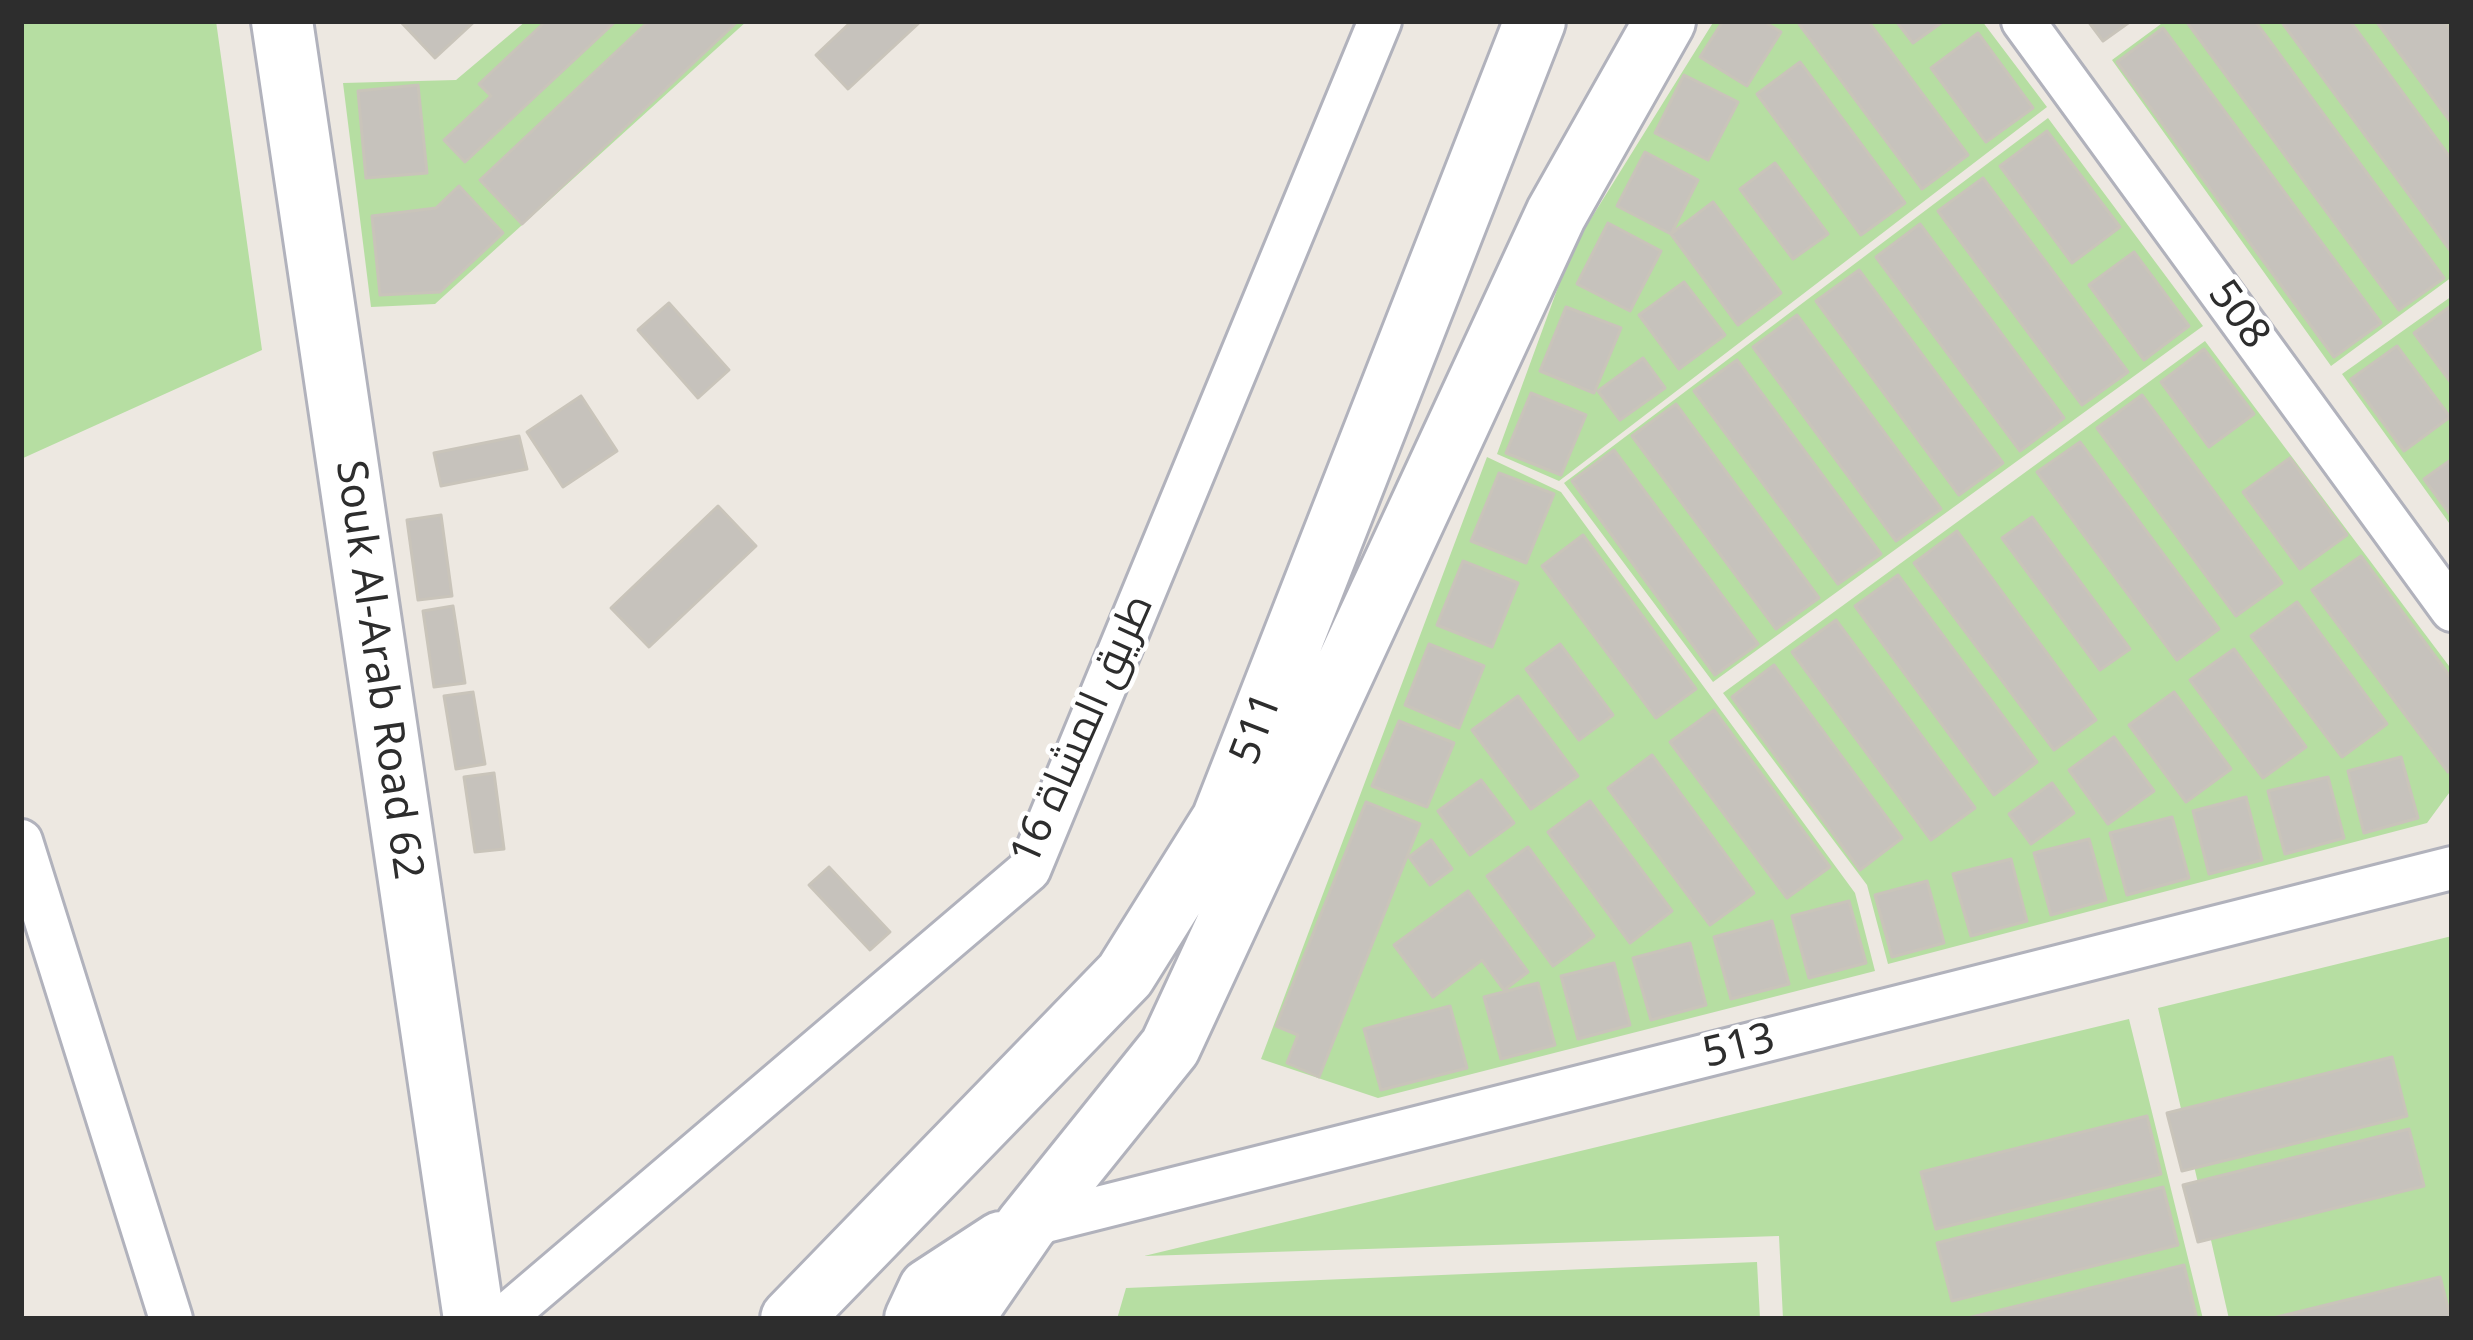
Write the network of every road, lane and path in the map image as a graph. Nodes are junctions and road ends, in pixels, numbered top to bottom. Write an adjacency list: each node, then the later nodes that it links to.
1 (282, 21): 11 (main road, Souk Al-Arab Road 62)
2 (1380, 21): 12 (street, طريق المشاة 16)
3 (1535, 21): 13 (main road, 511)
4 (1665, 21): 9 (main road, 511)
5 (2024, 21): 6 (street, 508)
6 (2452, 610)
7 (21, 841): 10 (street)
8 (2452, 868): 9 (street, 513)
9 (1026, 1226): 14 (main road); 15 (main road, 511)
10 (171, 1319)
11 (474, 1319)
12 (502, 1319)
13 (791, 1319)
14 (915, 1319)
15 (962, 1319)

